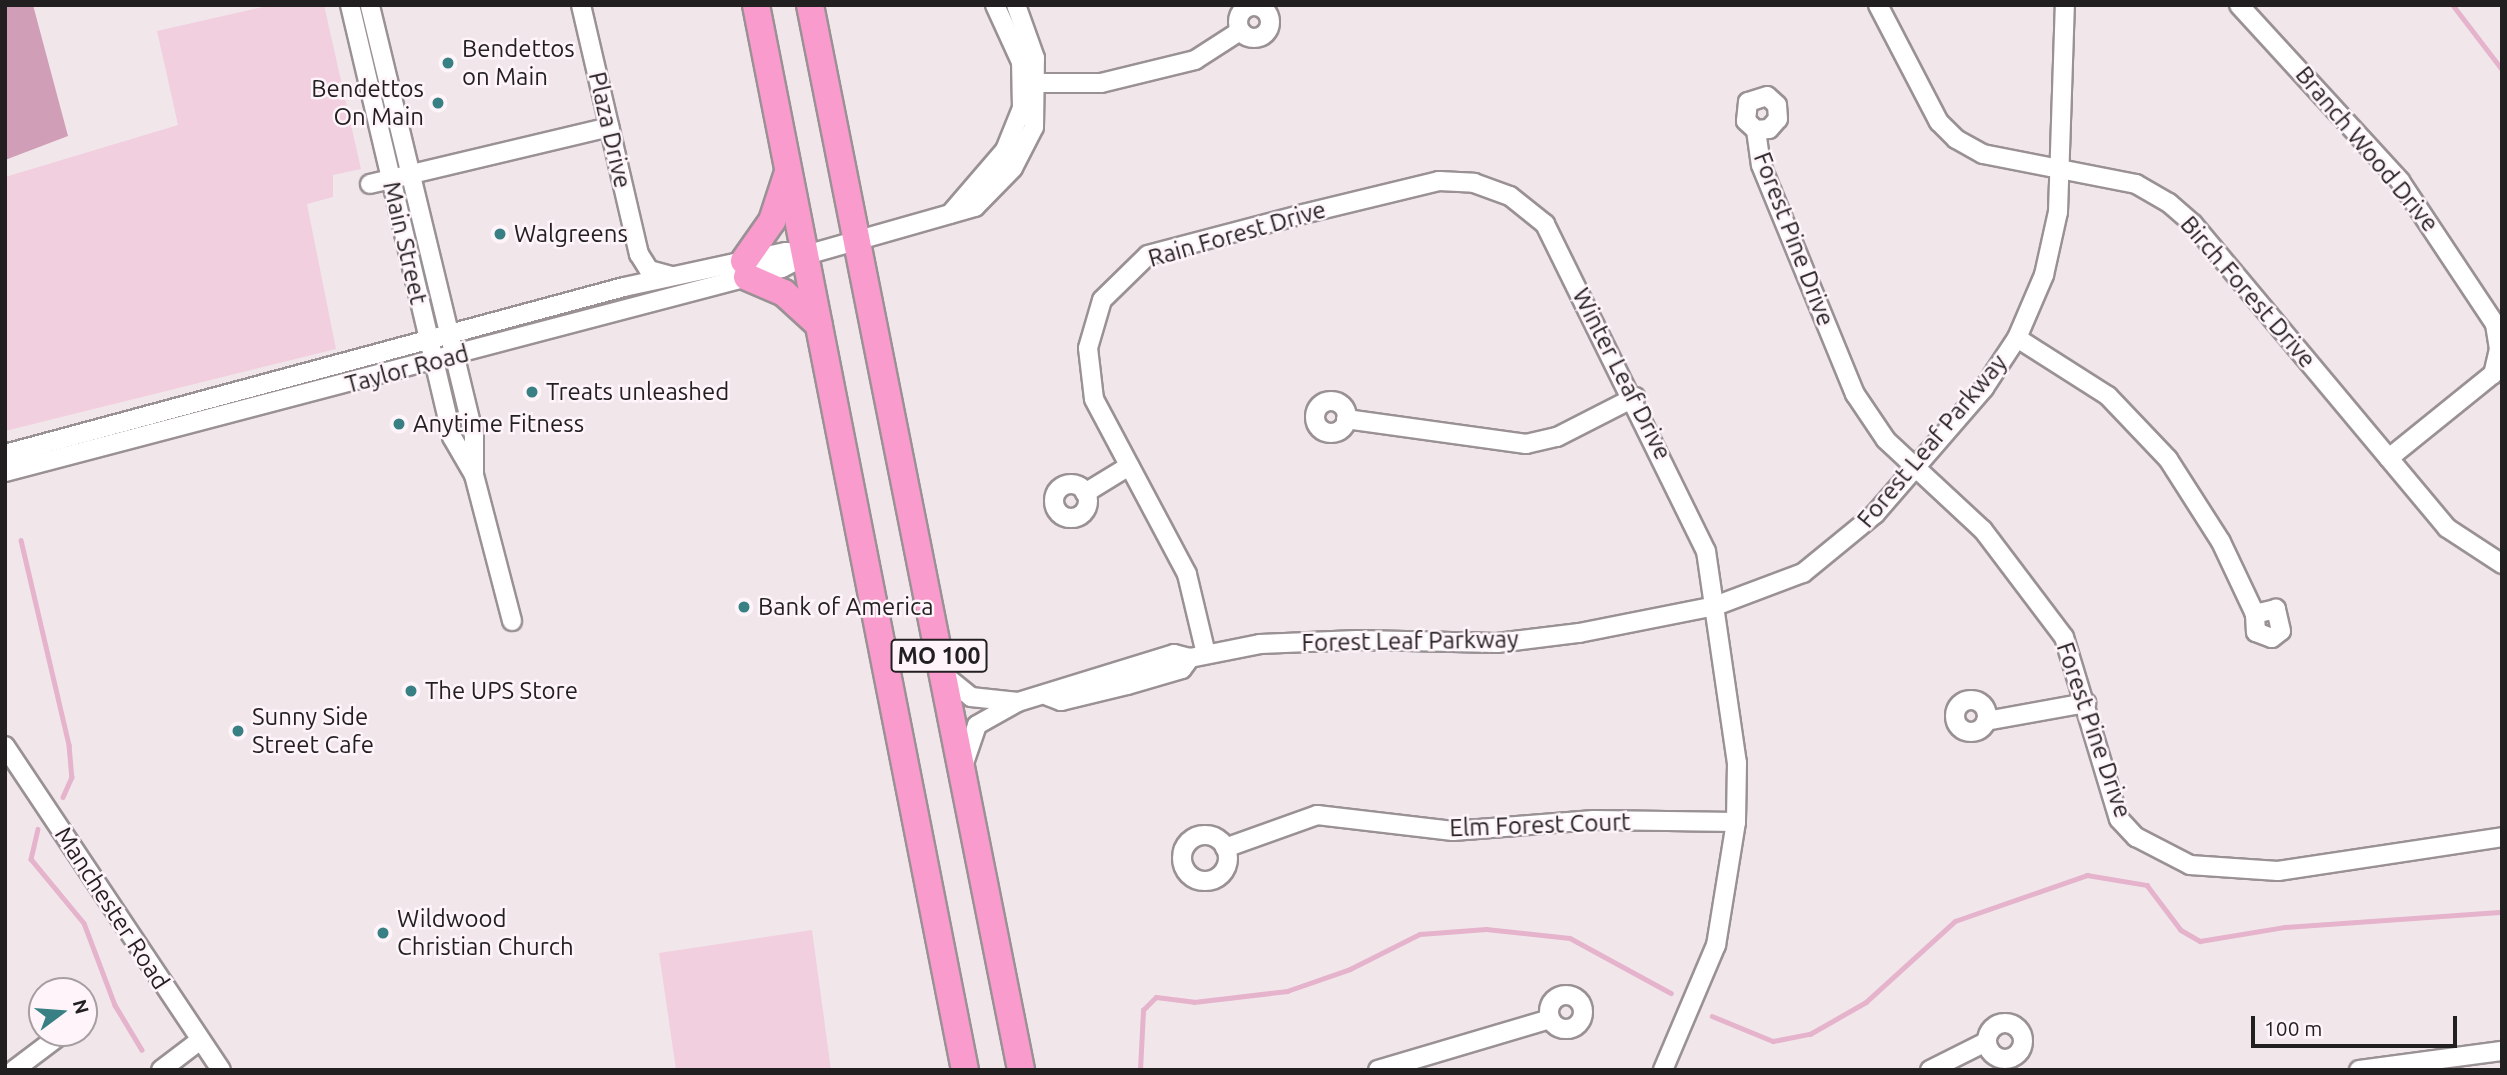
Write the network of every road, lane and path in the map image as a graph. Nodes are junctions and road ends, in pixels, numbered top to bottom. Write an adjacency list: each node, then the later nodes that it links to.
1 (351, 5): 18 (street, Main Street)
2 (370, 5): 17 (street, Main Street)
3 (581, 5): 13 (street, Plaza Drive)
4 (756, 5): 15 (highway, MO 100)
5 (810, 5): 21 (highway, MO 100)
6 (995, 5): 12 (street, Taylor Road)
7 (1016, 5): 12 (street, Taylor Road)
8 (1878, 5): 16 (street, Birch Forest Drive)
9 (2065, 5): 16 (street, Forest Leaf Parkway)
10 (2239, 5): 36 (street, Branch Wood Drive)
11 (1240, 31): 12 (street)
12 (1031, 82): 21 (street, Taylor Road)
13 (609, 127): 17 (street); 22 (street, Plaza Drive)
14 (1756, 130): 38 (street, Forest Pine Drive)
15 (789, 170): 23 (highway, MO 100); 24 (highway)
16 (2061, 172): 29 (street, Forest Leaf Parkway); 36 (street, Birch Forest Drive)
17 (408, 175): 18 (street); 28 (street, Main Street)
18 (390, 179): 20 (street); 30 (street, Main Street)
19 (1474, 183): 33 (street, Winter Leaf Drive); 37 (street, Rain Forest Drive)
20 (370, 184)
21 (857, 242): 23 (street, Taylor Road); 47 (highway, MO 100)
22 (639, 254): 25 (street); 26 (street)
23 (806, 255): 24 (street, Taylor Road); 27 (highway, MO 100)
24 (745, 269): 25 (street, Taylor Road); 27 (highway); 31 (street, Taylor Road)
25 (672, 276): 26 (street, Taylor Road)
26 (621, 288): 28 (street, Taylor Road)
27 (819, 325): 65 (highway, MO 100)
28 (449, 337): 30 (street, Taylor Road); 31 (street, Main Street)
29 (2017, 338): 38 (street, Forest Leaf Parkway); 44 (street)
30 (428, 343): 32 (street, Main Street); 35 (street, Taylor Road)
31 (454, 357): 32 (street, Taylor Road); 40 (street, Main Street)
32 (433, 362): 39 (street, Taylor Road); 40 (street, Main Street)
33 (1634, 397): 34 (street); 43 (street, Winter Leaf Drive)
34 (1346, 419)
35 (5, 454)
36 (2389, 458): 42 (street, Birch Forest Drive)
37 (1129, 466): 41 (street); 46 (street, Rain Forest Drive)
38 (1916, 468): 43 (street, Forest Leaf Parkway); 49 (street, Forest Pine Drive)
39 (5, 472)
40 (474, 475): 45 (street, Main Street)
41 (1086, 493)
42 (2502, 564)
43 (1715, 606): 46 (street, Forest Leaf Parkway); 53 (street, Winter Leaf Drive)
44 (2255, 614)
45 (512, 621)
46 (1198, 656): 48 (street, Forest Leaf Parkway)
47 (942, 674): 48 (street, Forest Leaf Parkway); 52 (highway, MO 100)
48 (1018, 702): 52 (street, Forest Leaf Parkway)
49 (2086, 703): 50 (street); 54 (street, Forest Pine Drive)
50 (1986, 722)
51 (5, 746): 57 (street, Manchester Road)
52 (963, 766): 66 (highway, MO 100)
53 (1736, 822): 55 (street, Elm Forest Court); 67 (street, Winter Leaf Drive)
54 (2502, 837)
55 (1225, 848)
56 (1550, 1019): 61 (street)
57 (199, 1041): 63 (street); 64 (street, Manchester Road)
58 (1986, 1042): 68 (street)
59 (44, 1047): 62 (street)
60 (2502, 1051): 69 (street)
61 (1388, 1069)
62 (14, 1070)
63 (161, 1070)
64 (220, 1070)
65 (965, 1070)
66 (1021, 1070)
67 (1663, 1070)
68 (1930, 1070)
69 (2359, 1070)

